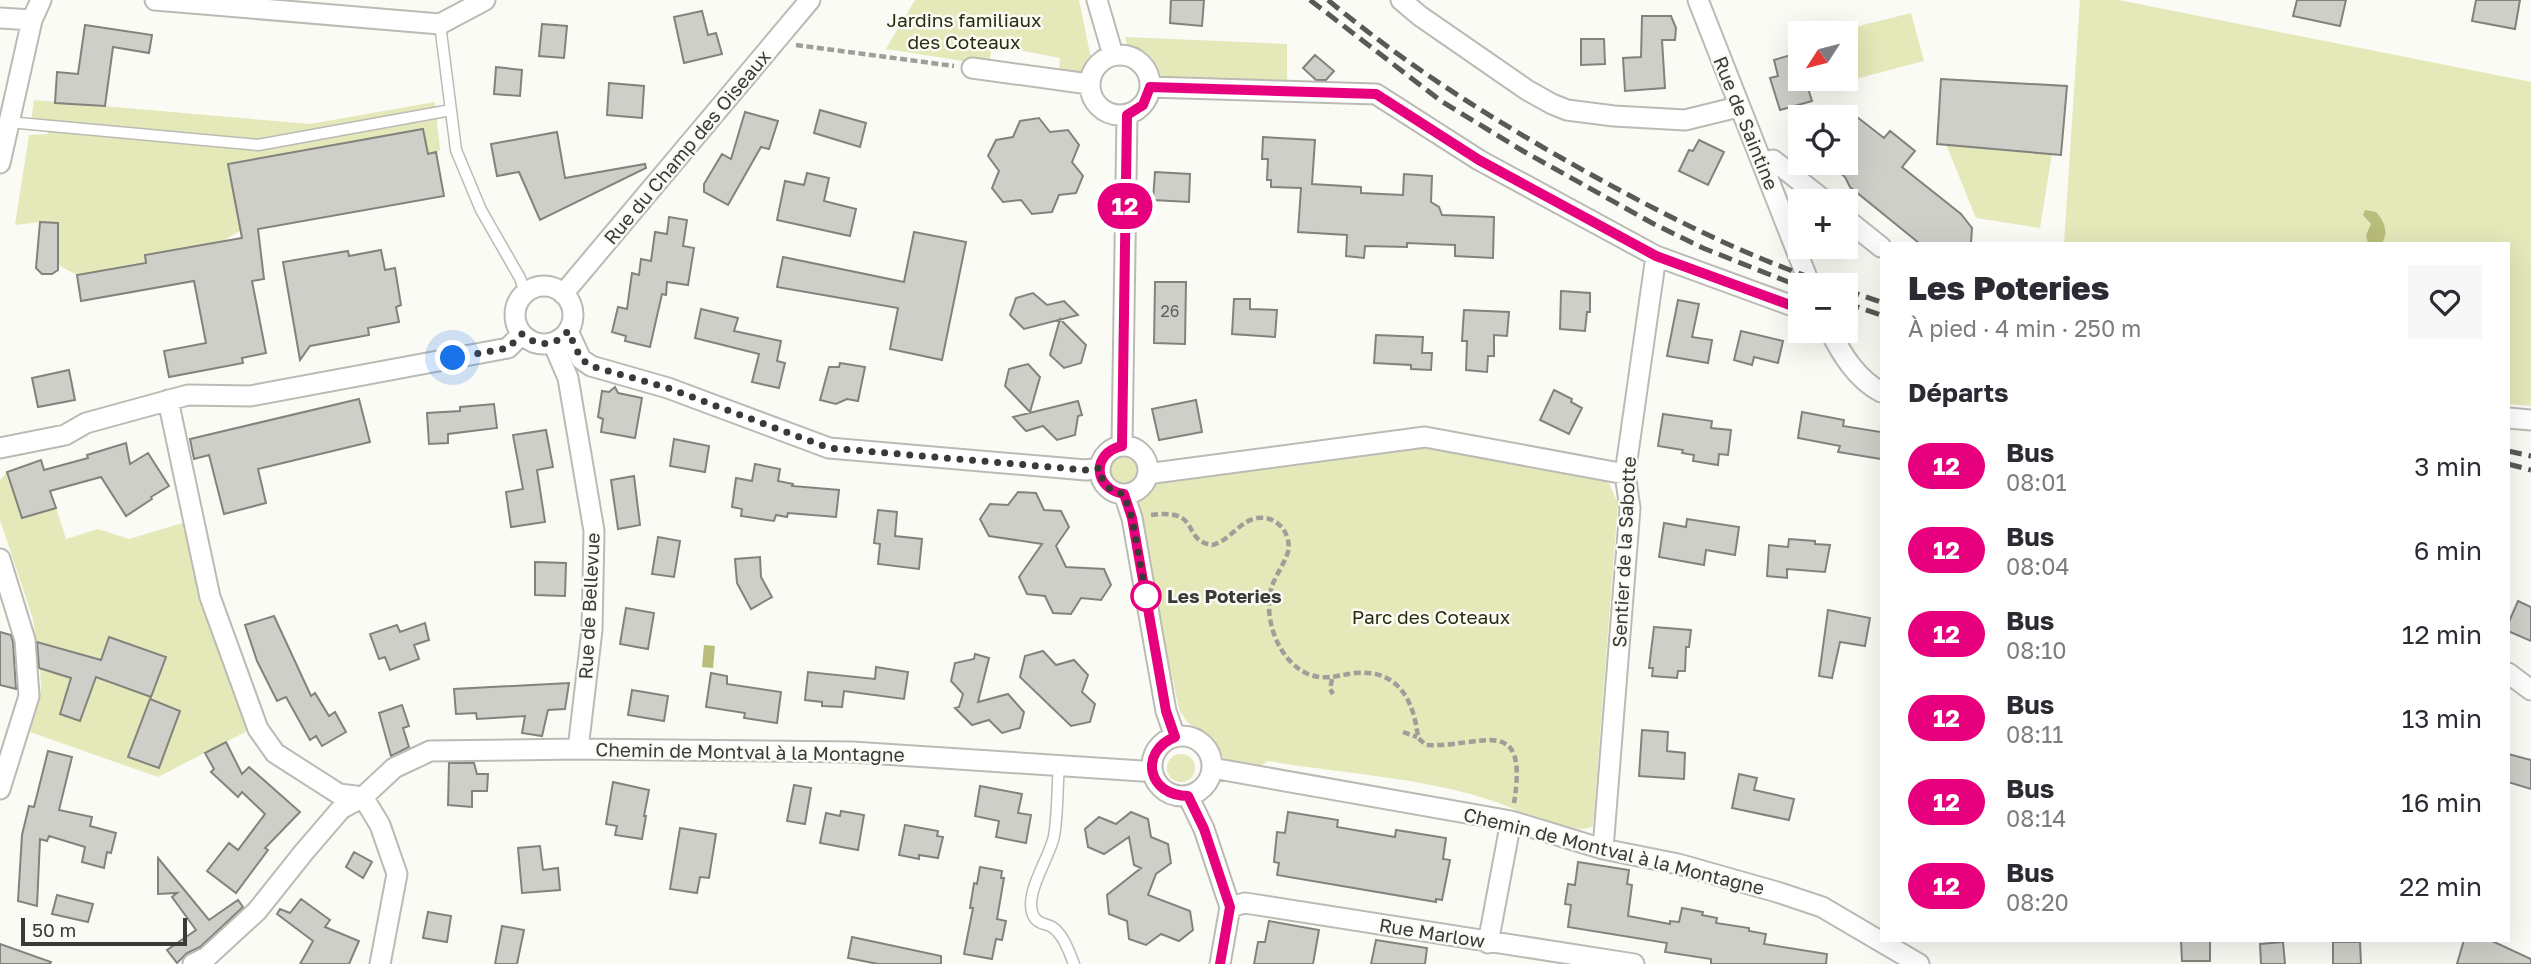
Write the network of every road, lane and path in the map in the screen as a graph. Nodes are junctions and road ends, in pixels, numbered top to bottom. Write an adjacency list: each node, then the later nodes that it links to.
1 (41, 0): 10 (street)
2 (155, 0): 8 (street)
3 (485, 0): 11 (street)
4 (810, 0): 12 (street, Rue du Champ des Oiseaux)
5 (1097, 0): 13 (street)
6 (1401, 0): 17 (street)
7 (1698, 0): 17 (street, Rue de Saintine)
8 (303, 6): 11 (street)
9 (0, 18): 10 (street)
10 (32, 20): 20 (street)
11 (440, 24): 18 (lane)
12 (779, 35): 14 (path); 29 (street, Rue du Champ des Oiseaux)
13 (1112, 55): 15 (street); 16 (street)
14 (972, 68): 15 (street)
15 (1089, 84): 19 (street)
16 (1150, 87): 19 (street); 26 (street)
17 (1738, 107): 21 (street, Rue de Saintine)
18 (451, 110): 20 (lane); 28 (lane)
19 (1127, 115): 38 (street)
20 (8, 122): 22 (street)
21 (1762, 162): 23 (street); 27 (street, Rue de Saintine)
22 (0, 163)
23 (1810, 189)
24 (1858, 229): 25 (street)
25 (1880, 246)
26 (1656, 256): 30 (street); 42 (street, Sentier de la Sabotte)
27 (1805, 273)
28 (525, 293): 29 (street); 31 (street)
29 (563, 294): 32 (street)
30 (1788, 304)
31 (522, 334): 32 (street); 35 (street)
32 (561, 337): 40 (street); 53 (street, Rue de Bellevue)
33 (1836, 343): 34 (street)
34 (1880, 391)
35 (169, 400): 39 (street); 59 (street)
36 (2510, 418): 37 (street)
37 (2531, 421)
38 (1122, 446): 40 (street); 41 (street)
39 (0, 448)
40 (1100, 468): 43 (street)
41 (1148, 470): 42 (street); 43 (street)
42 (1625, 474): 61 (street, Sentier de la Sabotte)
43 (1124, 494): 44 (street)
44 (1132, 518): 47 (path); 51 (street)
45 (0, 559): 57 (street)
46 (2510, 674): 48 (street)
47 (1332, 679): 49 (path); 52 (path)
48 (2531, 690)
49 (1333, 694)
50 (1403, 732): 52 (path)
51 (1175, 737): 55 (street); 56 (street)
52 (1418, 738): 60 (path)
53 (579, 749): 54 (street, Chemin de Montval à la Montagne); 59 (street, Chemin de Montval à la Montagne)
54 (1059, 766): 56 (street, Chemin de Montval à la Montagne); 68 (lane)
55 (1212, 768): 58 (street); 60 (street, Chemin de Montval à la Montagne)
56 (1152, 769): 58 (street)
57 (0, 789)
58 (1188, 796): 62 (street)
59 (363, 797): 66 (street, Chemin de Montval à la Montagne); 67 (street)
60 (1511, 821): 61 (street, Chemin de Montval à la Montagne); 65 (street)
61 (1603, 849): 63 (street, Chemin de Montval à la Montagne)
62 (1230, 907): 65 (street, Rue Marlow); 69 (street)
63 (1880, 941)
64 (1882, 942): 71 (street, Chemin de Montval à la Montagne)
65 (1488, 943): 70 (street, Rue Marlow)
66 (193, 964)
67 (380, 964)
68 (1074, 964)
69 (1220, 964)
70 (1634, 964)
71 (1919, 964)

